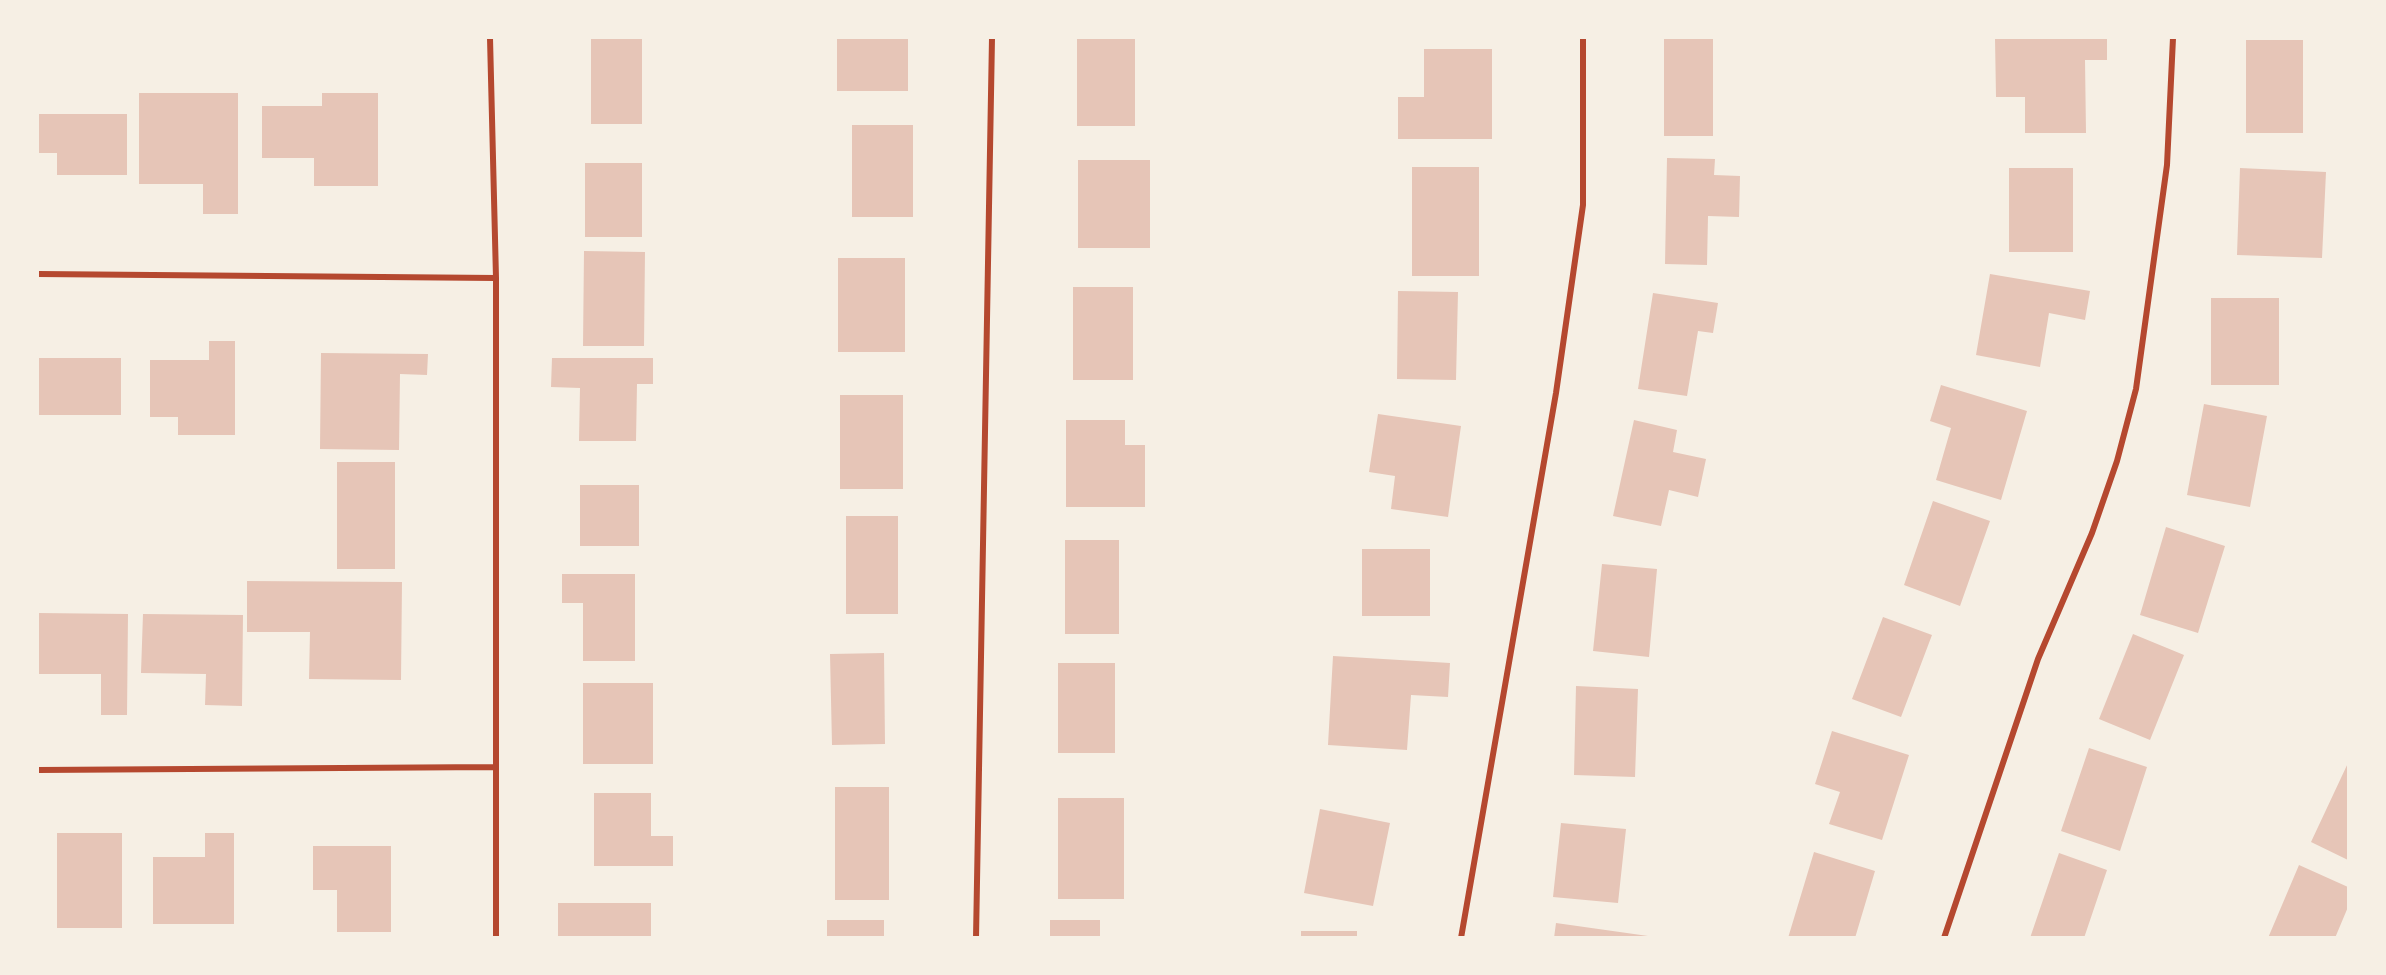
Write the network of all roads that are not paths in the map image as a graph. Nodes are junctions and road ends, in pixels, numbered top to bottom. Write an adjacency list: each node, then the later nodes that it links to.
1 (490, 38): 6 (street)
2 (992, 38): 10 (street)
3 (1583, 38): 11 (street)
4 (2173, 38): 12 (street)
5 (38, 274): 6 (street)
6 (496, 278): 7 (street)
7 (494, 767): 8 (street); 9 (street)
8 (38, 770)
9 (496, 938)
10 (976, 938)
11 (1461, 938)
12 (1944, 938)

